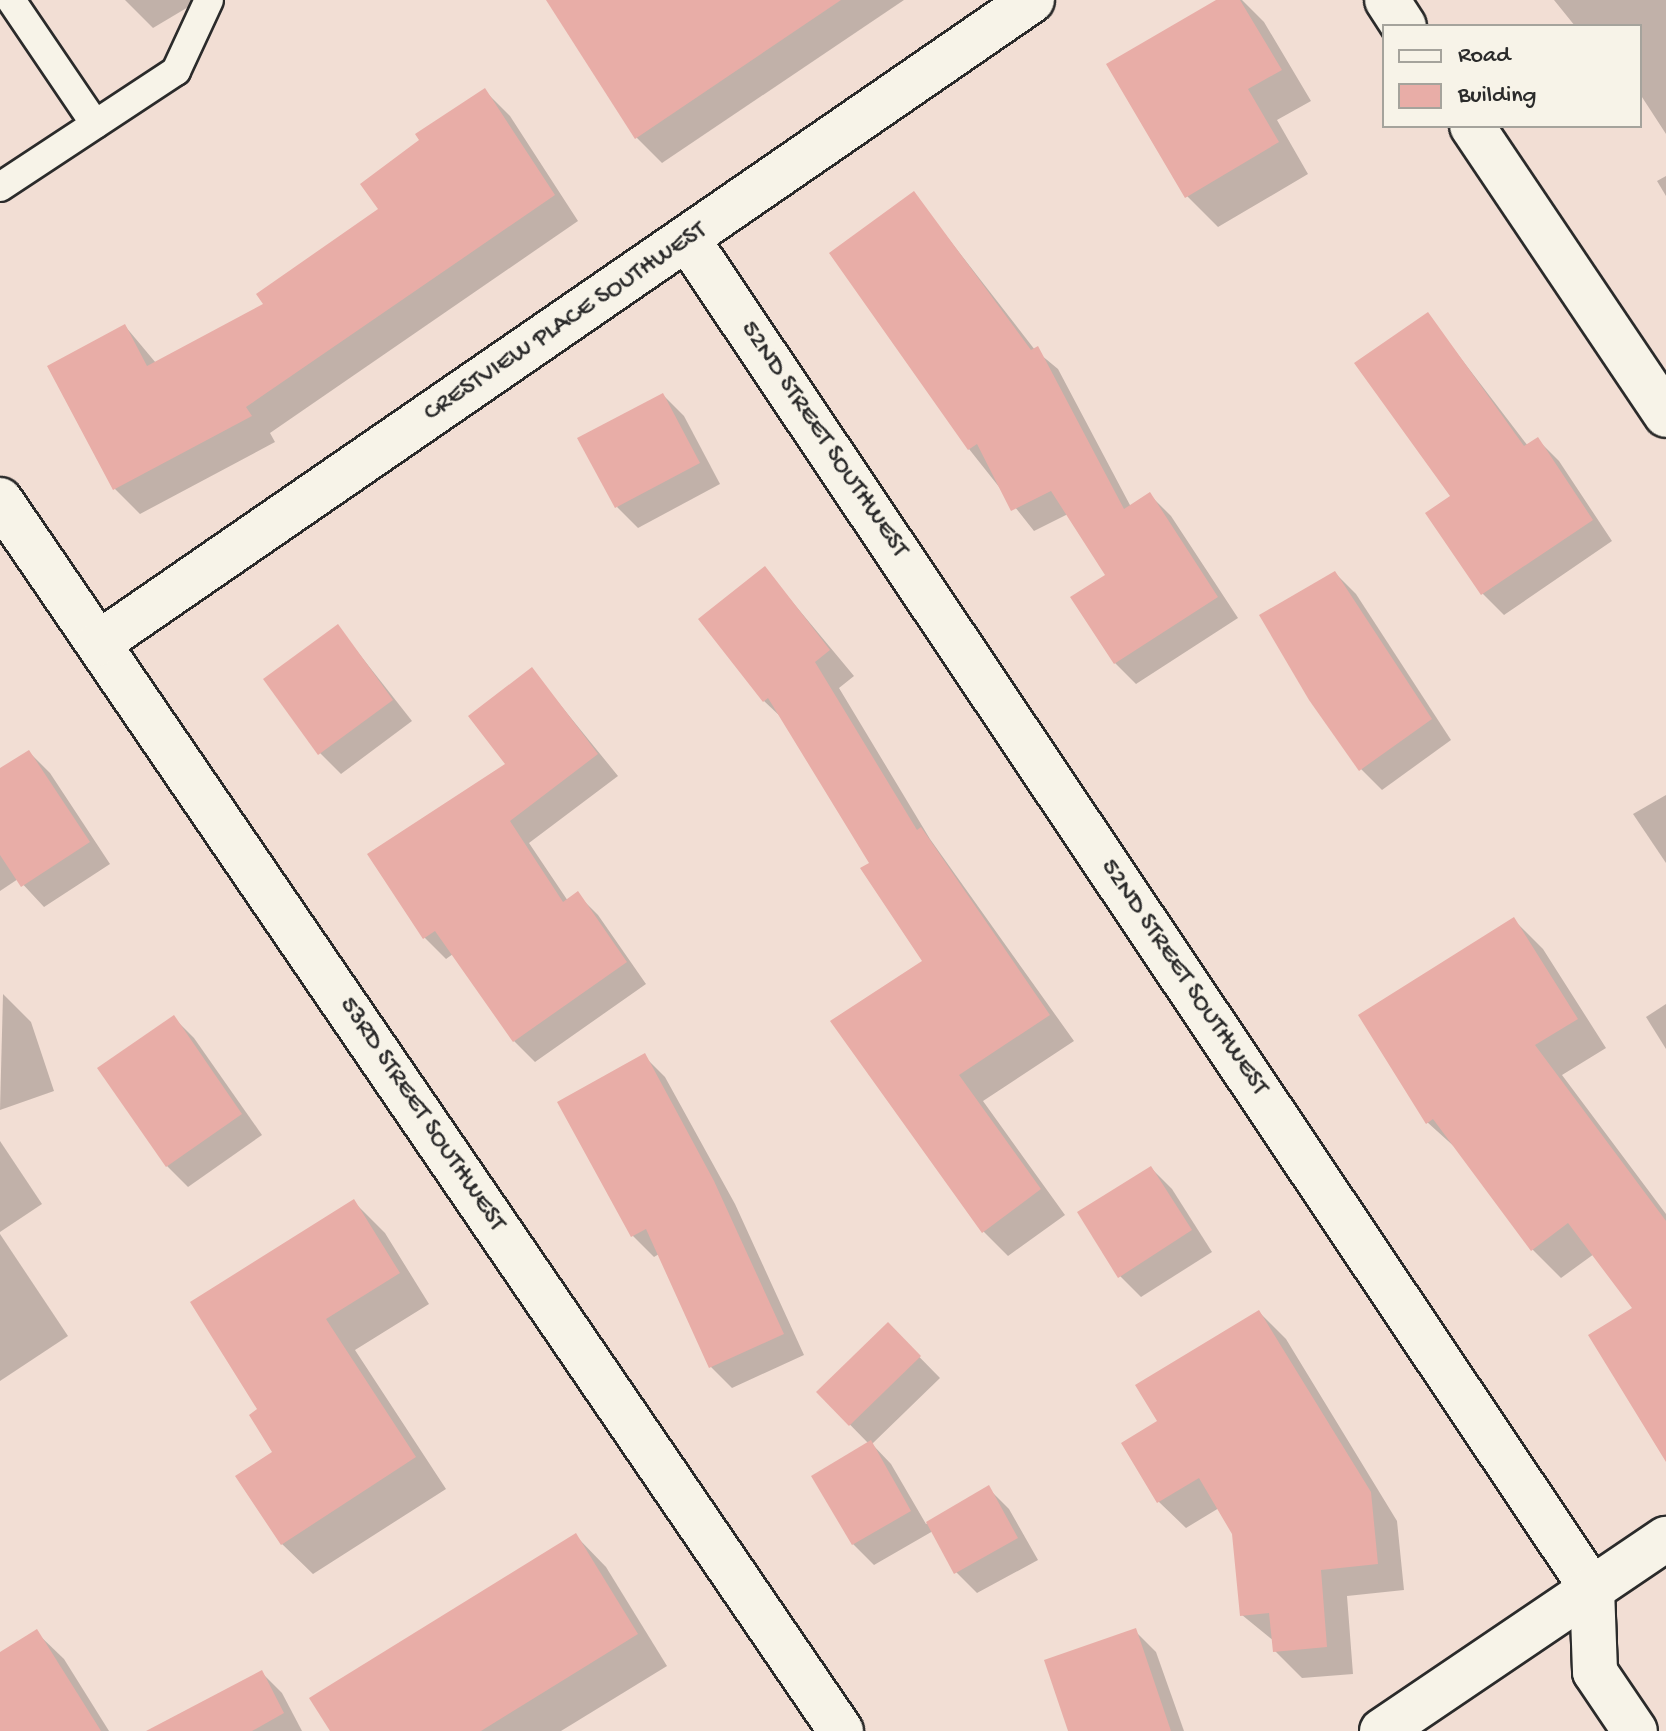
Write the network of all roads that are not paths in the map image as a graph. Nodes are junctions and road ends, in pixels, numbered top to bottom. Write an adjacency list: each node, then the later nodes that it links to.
1 (11, 0): 6 (lane)
2 (209, 0): 6 (lane)
3 (1032, 0): 9 (street, CRESTVIEW PLACE SOUTHWEST)
4 (1387, 0): 5 (street)
5 (1403, 24)
6 (95, 124): 8 (lane)
7 (1473, 128): 10 (street)
8 (0, 187)
9 (688, 240): 12 (street, CRESTVIEW PLACE SOUTHWEST); 14 (street, 52ND STREET SOUTHWEST)
10 (1666, 415)
11 (0, 500): 12 (street, 53RD STREET SOUTHWEST)
12 (99, 643): 15 (street, 53RD STREET SOUTHWEST)
13 (1666, 1539): 14 (street)
14 (1592, 1589): 16 (street); 17 (street)
15 (841, 1731)
16 (1382, 1731)
17 (1635, 1731)

